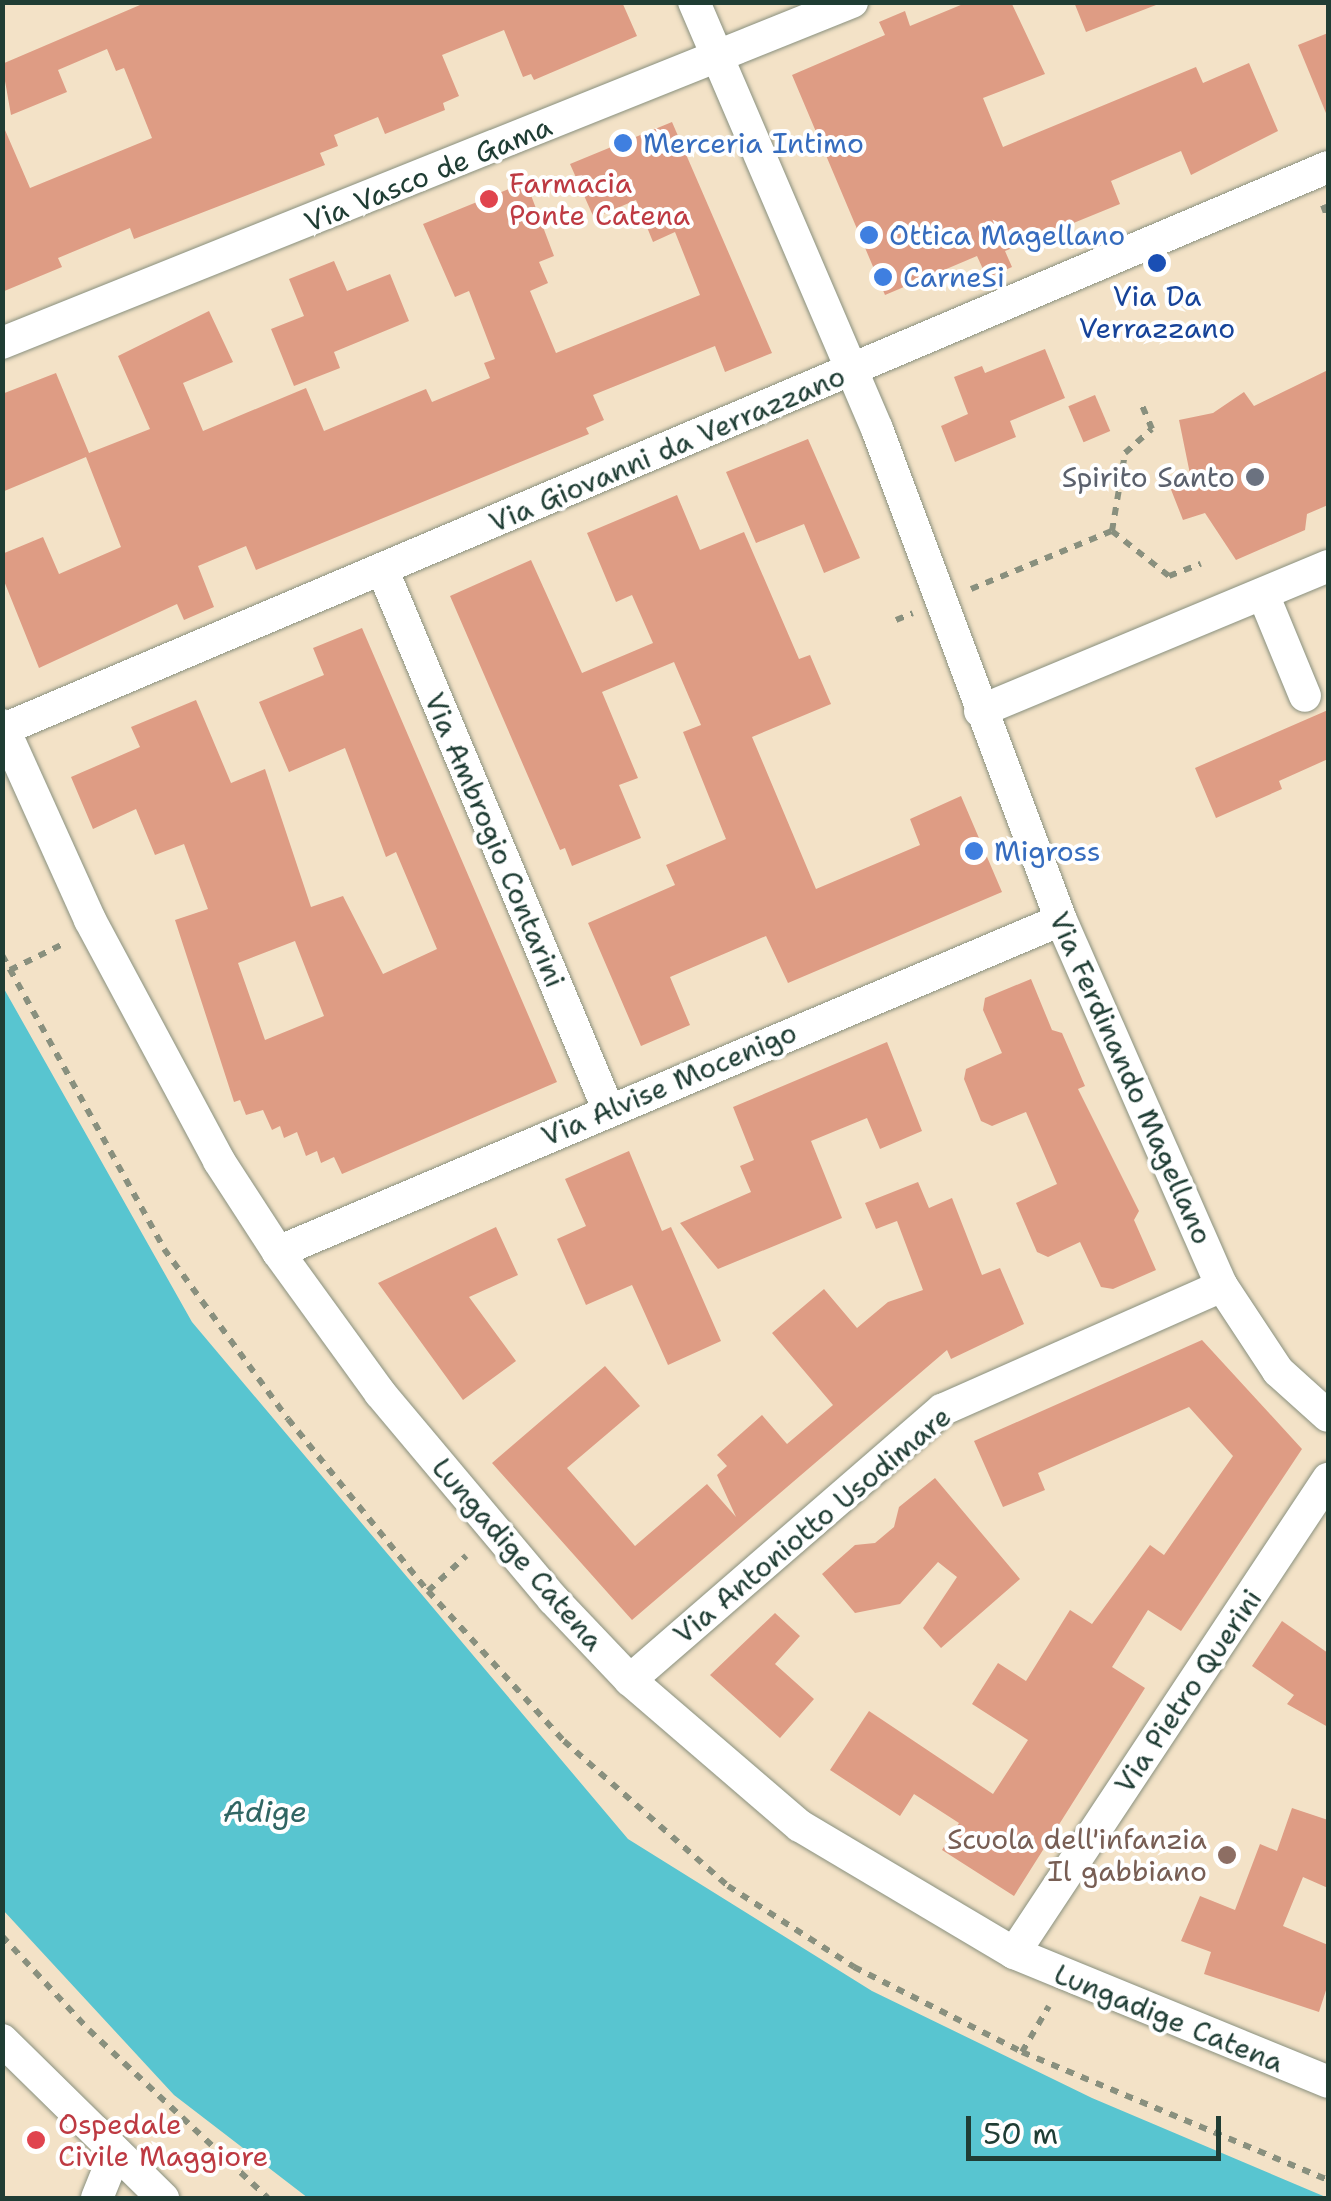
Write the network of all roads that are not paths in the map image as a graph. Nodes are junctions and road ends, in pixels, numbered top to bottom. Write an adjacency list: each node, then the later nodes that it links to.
1 (694, 2): 3 (street, Via Ferdinando Magellano)
2 (852, 2): 3 (street, Via Vasco de Gama)
3 (718, 58): 5 (street, Via Vasco de Gama); 6 (street, Via Ferdinando Magellano)
4 (1324, 183): 6 (street, Via Giovanni da Verrazzano)
5 (2, 344)
6 (851, 370): 8 (street, Via Giovanni da Verrazzano); 11 (street, Via Ferdinando Magellano)
7 (1328, 566): 9 (street)
8 (382, 571): 12 (street, Via Giovanni da Verrazzano); 14 (street, Via Ambrogio Contarini)
9 (1262, 594): 10 (street); 11 (street)
10 (1305, 696)
11 (980, 711): 13 (street, Via Ferdinando Magellano)
12 (3, 727): 15 (street, Lungadige Catena)
13 (1061, 920): 14 (street, Via Alvise Mocenigo); 16 (street, Via Ferdinando Magellano)
14 (608, 1109): 15 (street, Via Alvise Mocenigo)
15 (278, 1252): 19 (street, Lungadige Catena)
16 (1222, 1286): 17 (street, Via Ferdinando Magellano); 19 (street, Via Antoniotto Usodimare)
17 (1328, 1416)
18 (1328, 1479): 20 (street, Via Pietro Querini)
19 (630, 1680): 20 (street, Lungadige Catena)
20 (1014, 1953): 22 (street, Lungadige Catena)
21 (2, 2040): 23 (street)
22 (1328, 2082)
23 (114, 2156): 24 (street); 25 (street)
24 (98, 2198)
25 (162, 2198)

